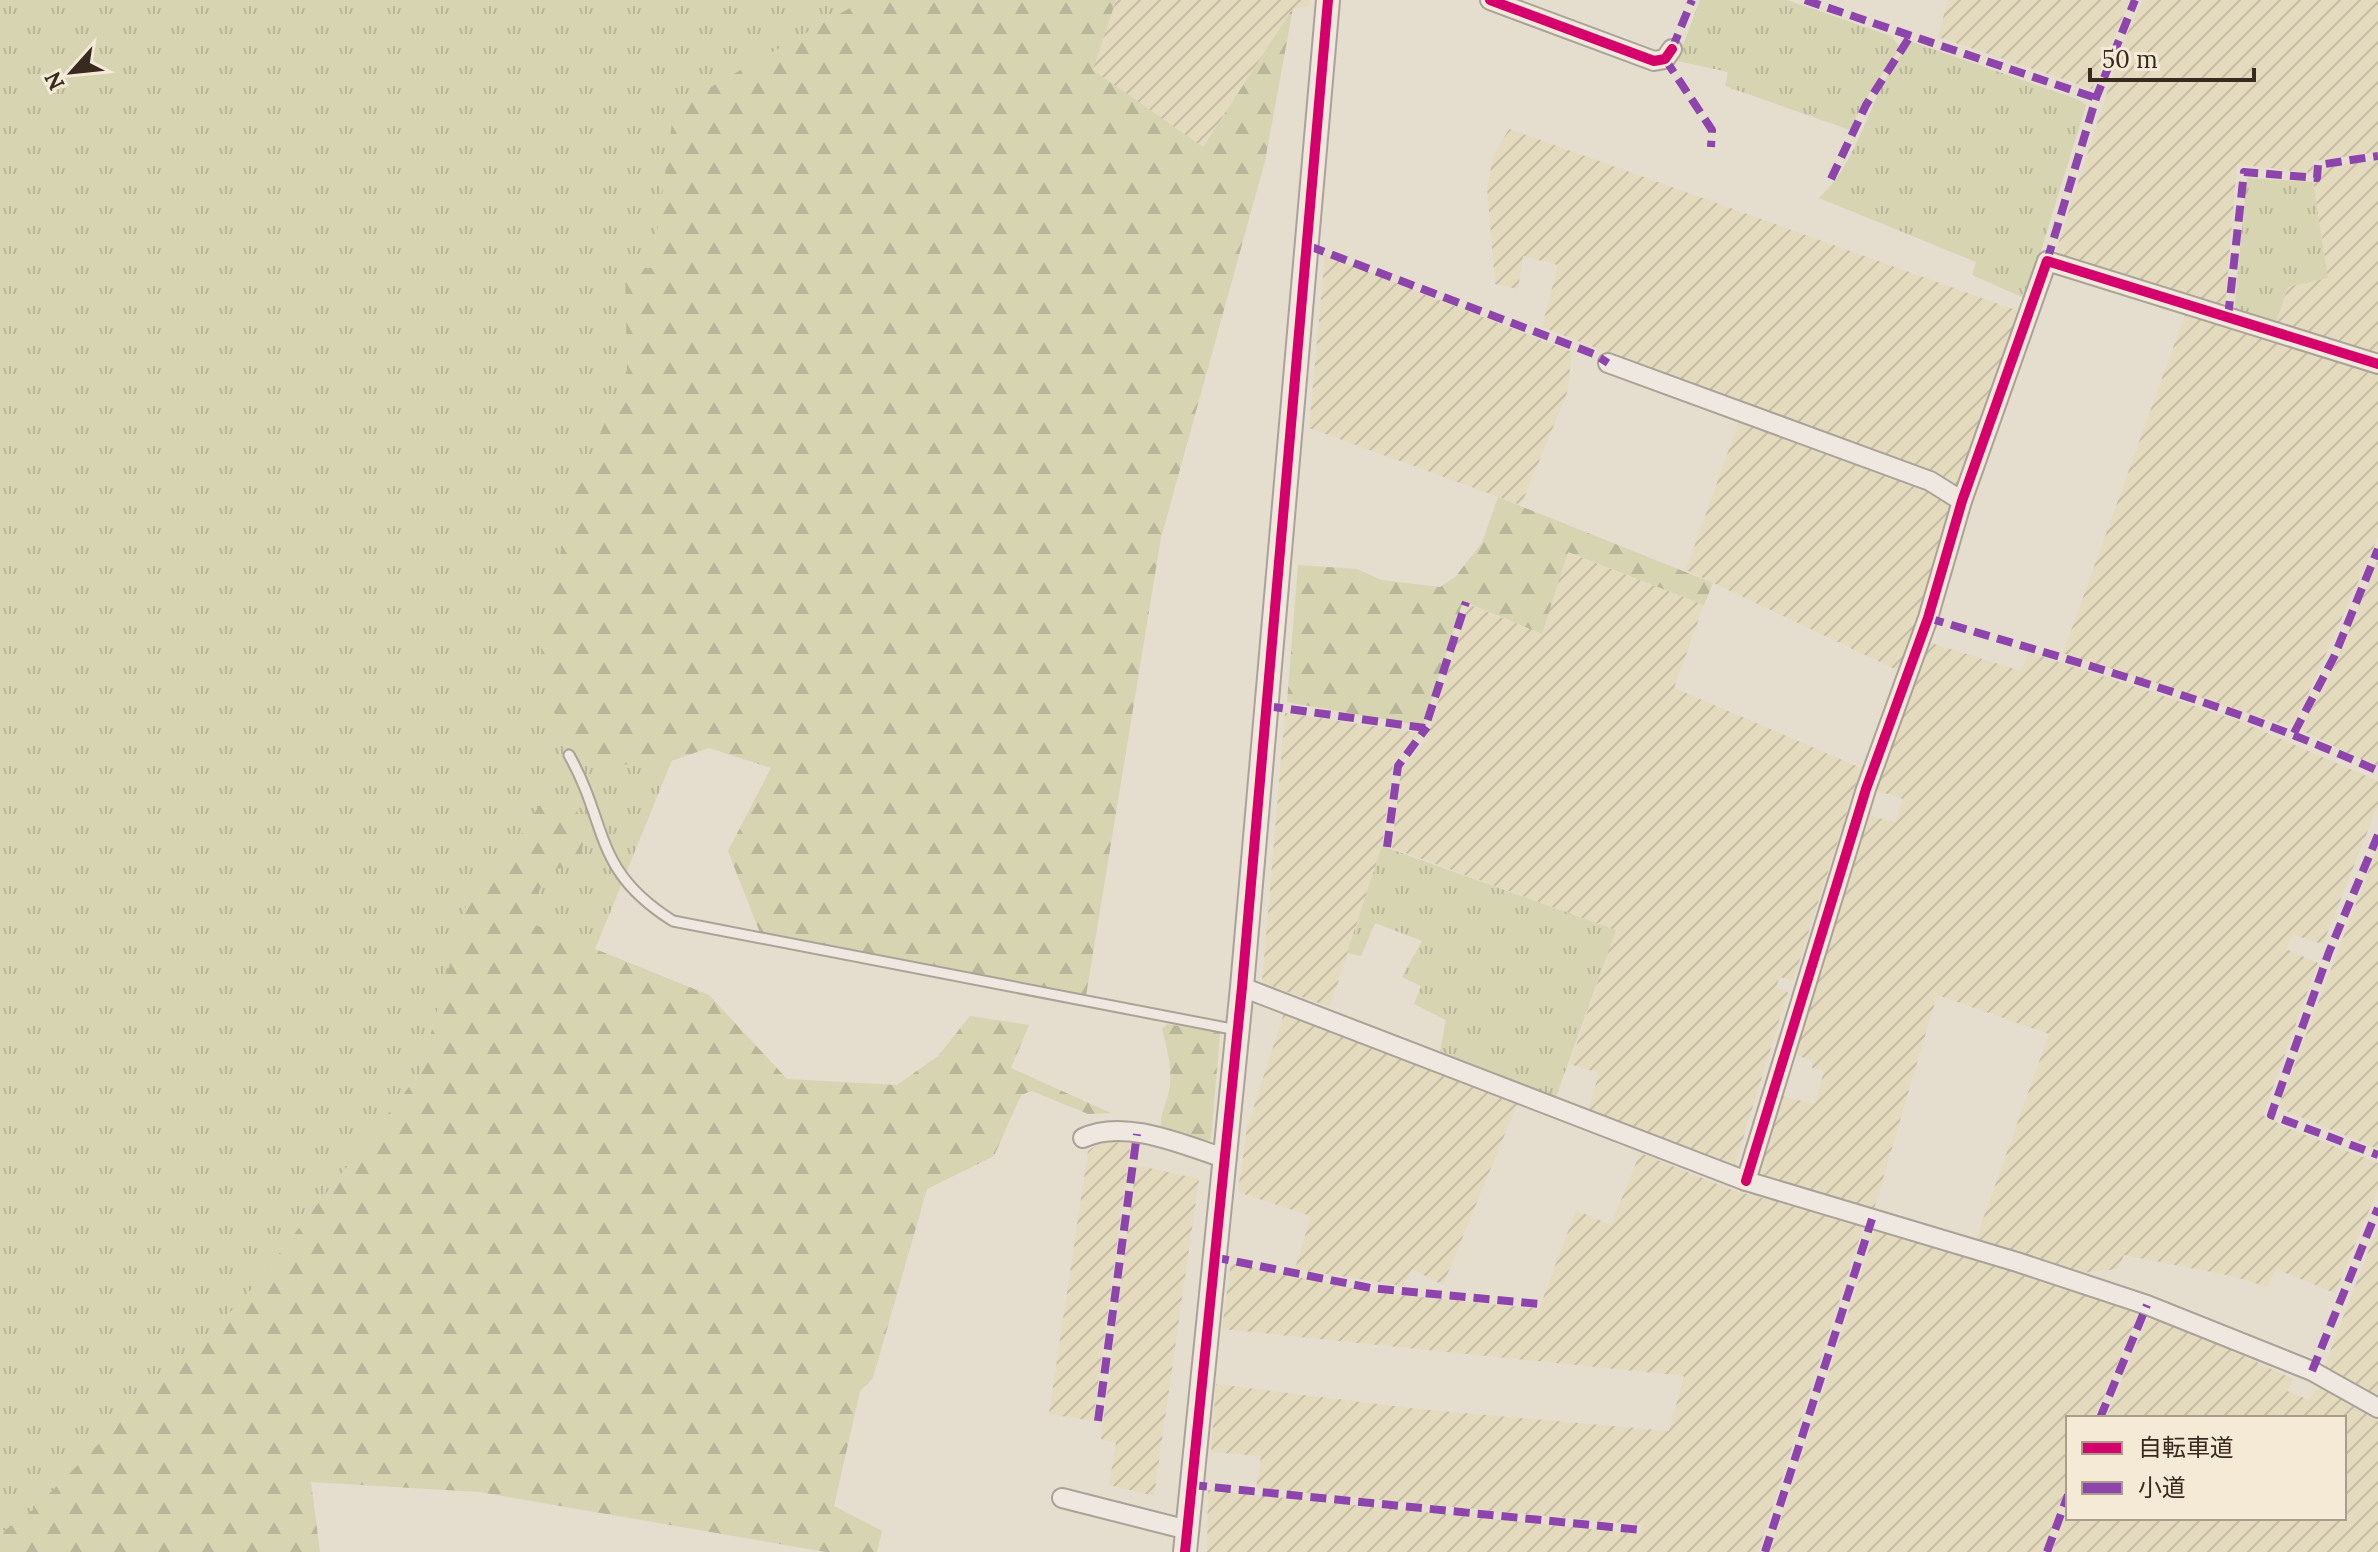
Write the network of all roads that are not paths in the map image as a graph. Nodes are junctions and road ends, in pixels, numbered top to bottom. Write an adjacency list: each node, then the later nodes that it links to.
1 (1328, 0): 8 (street)
2 (1490, 0): 3 (street)
3 (1672, 49)
4 (1608, 363): 6 (street)
5 (2378, 364): 6 (street)
6 (1962, 501): 12 (street)
7 (569, 755): 9 (lane)
8 (1242, 987): 9 (street); 12 (street)
9 (1237, 1030): 11 (street)
10 (1083, 1138): 11 (street)
11 (1224, 1158): 15 (street)
12 (1746, 1181): 13 (street)
13 (2378, 1408)
14 (1062, 1498): 15 (street)
15 (1187, 1541)

